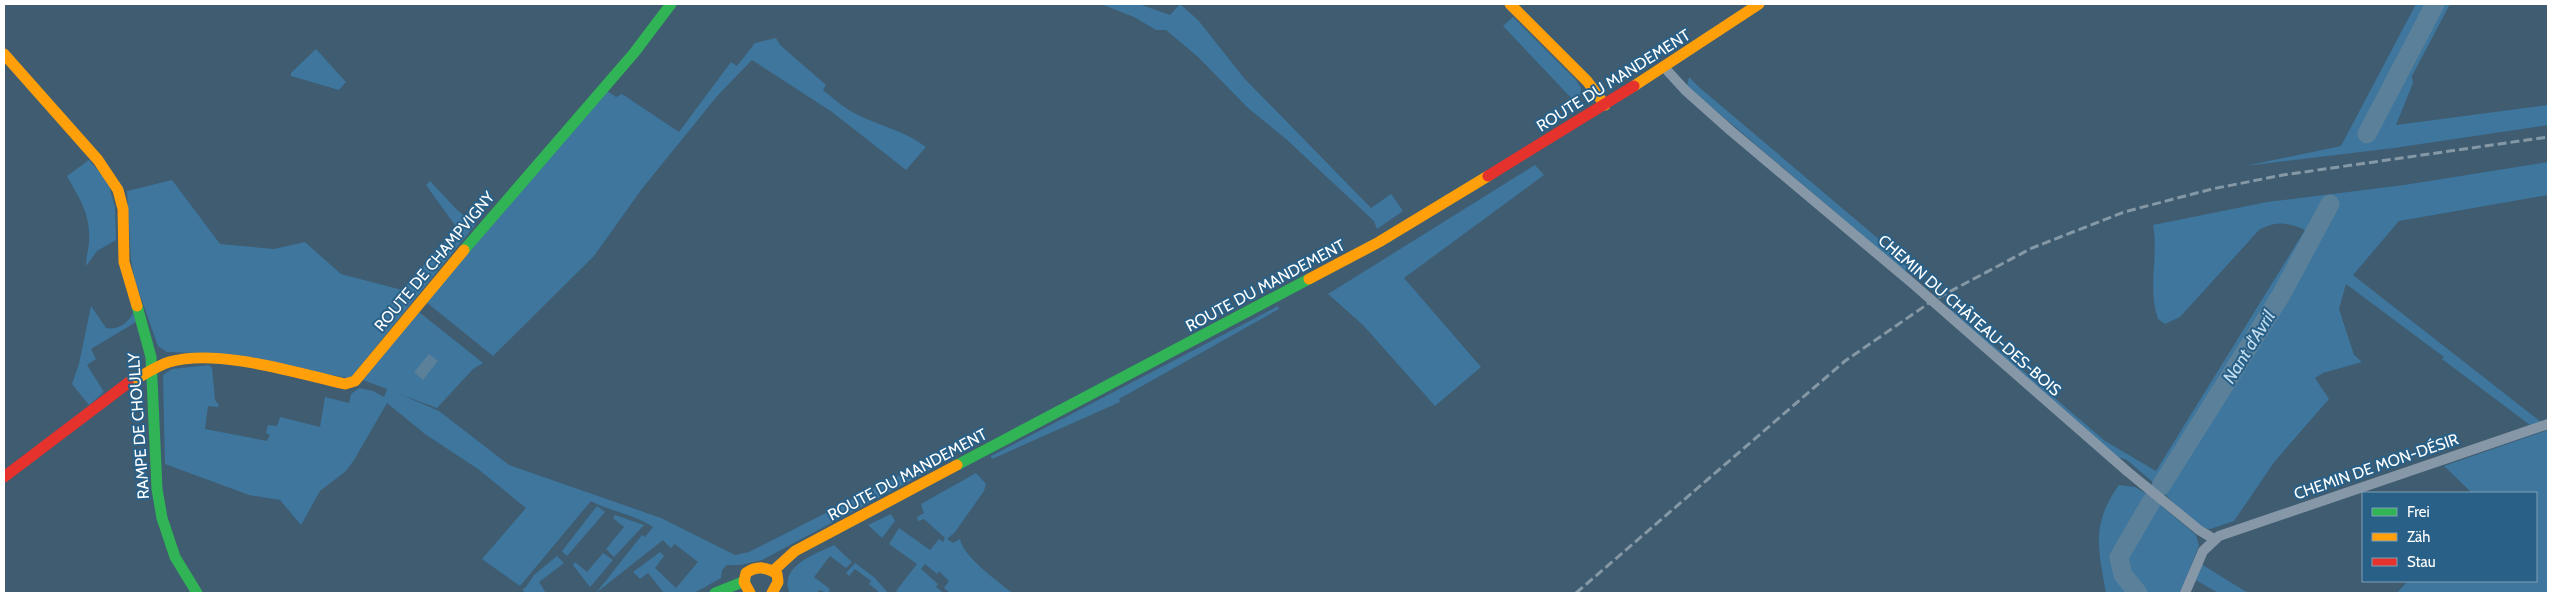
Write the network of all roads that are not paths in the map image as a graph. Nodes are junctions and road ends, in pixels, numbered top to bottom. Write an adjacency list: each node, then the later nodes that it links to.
1 (671, 4): 7 (street, ROUTE DE CHAMPVIGNY)
2 (1510, 4): 6 (street)
3 (1759, 4): 5 (street, ROUTE DU MANDEMENT)
4 (4, 54): 7 (street, RAMPE DE CHOULLY)
5 (1664, 67): 6 (street, ROUTE DU MANDEMENT); 10 (street, CHEMIN DU CHÂTEAU-DES-BOIS)
6 (1605, 105): 11 (street, ROUTE DU MANDEMENT)
7 (152, 369): 9 (street, ROUTE DE CHAMPVIGNY); 13 (street, RAMPE DE CHOULLY)
8 (2548, 424): 10 (street, CHEMIN DE MON-DÉSIR)
9 (4, 477)
10 (2214, 539): 17 (street)
11 (773, 571): 12 (street); 16 (street)
12 (745, 581): 14 (street); 15 (street)
13 (197, 593)
14 (715, 593)
15 (750, 593)
16 (772, 593)
17 (2184, 593)

